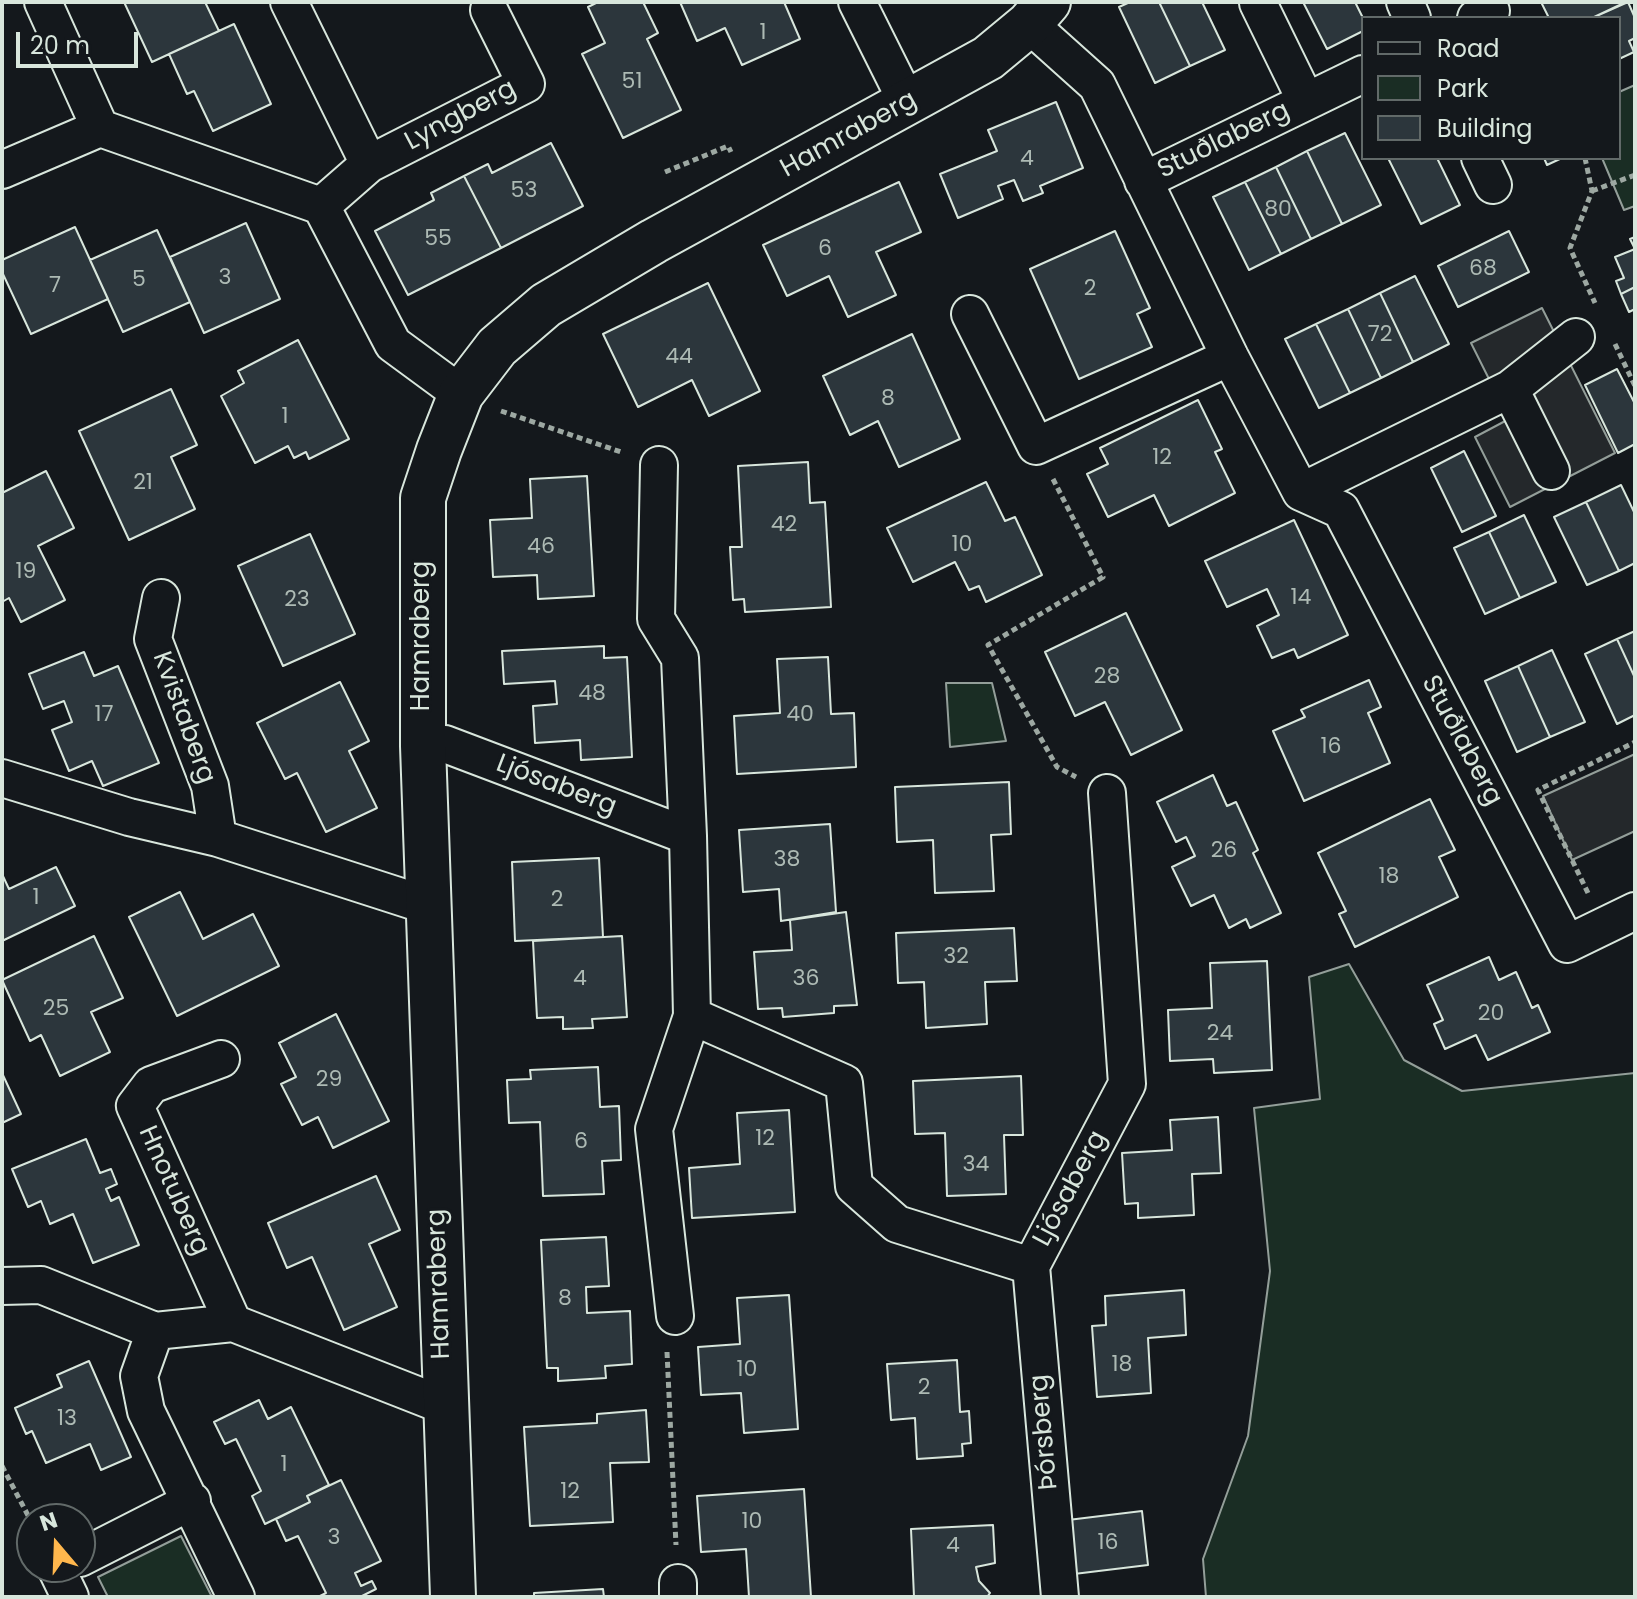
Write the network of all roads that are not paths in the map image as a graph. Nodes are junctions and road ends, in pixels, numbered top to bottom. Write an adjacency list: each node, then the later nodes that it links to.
1 (43, 2): 10 (street)
2 (289, 2): 11 (street)
3 (857, 2): 9 (street)
4 (1258, 3): 8 (street, Stuðlaberg)
5 (489, 10): 11 (street, Lyngberg)
6 (1039, 13): 9 (street, Hamraberg); 13 (street, Stuðlaberg)
7 (1361, 75): 8 (street, Stuðlaberg)
8 (1306, 101): 13 (street, Stuðlaberg)
9 (907, 102): 19 (street, Hamraberg)
10 (100, 128): 12 (street); 14 (street)
11 (369, 164): 14 (street, Lyngberg)
12 (2, 170)
13 (1143, 181): 17 (street, Stuðlaberg)
14 (321, 206): 19 (street)
15 (970, 314): 17 (street)
16 (1596, 329): 18 (street)
17 (1230, 357): 22 (street, Stuðlaberg)
18 (1510, 389): 21 (street); 22 (street)
19 (461, 394): 24 (street, Hamraberg)
20 (659, 465): 27 (street)
21 (1551, 471)
22 (1301, 492): 30 (street, Stuðlaberg)
23 (161, 598): 28 (street, Kvistaberg)
24 (423, 746): 27 (street, Ljósaberg); 29 (street, Hamraberg)
25 (2, 778): 28 (street)
26 (1107, 793): 33 (street, Ljósaberg)
27 (688, 836): 31 (street)
28 (218, 838): 29 (street)
29 (426, 905): 38 (street, Hamraberg)
30 (1620, 919)
31 (692, 1016): 33 (street, Ljósaberg); 35 (street)
32 (221, 1059): 36 (street, Hnotuberg)
33 (1031, 1266): 43 (street, Þórsberg)
34 (2, 1286): 37 (street)
35 (675, 1316)
36 (233, 1323): 37 (street); 38 (street)
37 (155, 1331): 39 (street)
38 (445, 1406): 42 (street, Hamraberg)
39 (192, 1501): 40 (street); 41 (street)
40 (96, 1550)
41 (236, 1597)
42 (453, 1597)
43 (1060, 1597)

